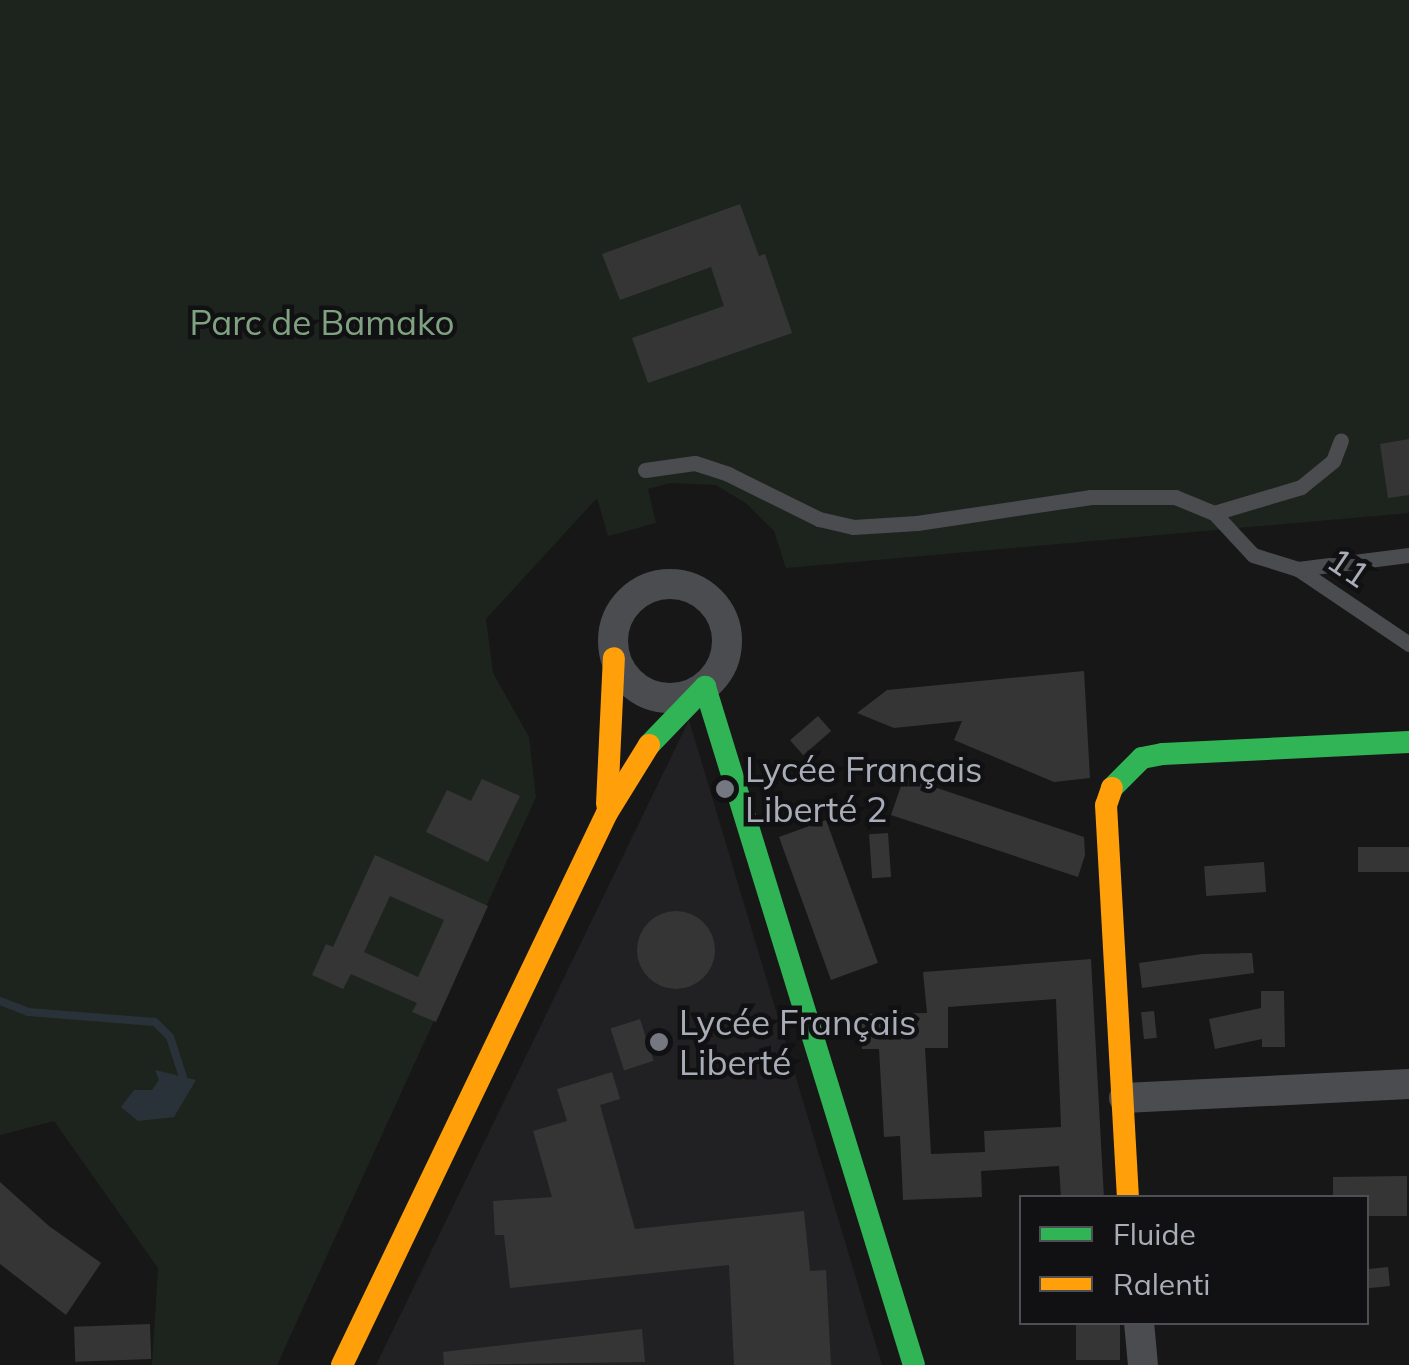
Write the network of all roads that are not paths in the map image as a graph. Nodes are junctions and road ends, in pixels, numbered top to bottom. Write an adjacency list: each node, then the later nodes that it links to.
1 (1341, 440): 3 (lane)
2 (645, 470): 3 (lane)
3 (1214, 513): 5 (lane)
4 (1409, 556): 5 (lane, 11)
5 (1298, 569): 6 (lane, 11)
6 (1409, 644)
7 (614, 658): 8 (street); 8 (street); 10 (street)
8 (704, 687): 10 (street); 16 (street)
9 (1409, 742): 12 (street)
10 (607, 813): 15 (street)
11 (1409, 1084): 12 (street)
12 (1124, 1098): 13 (street)
13 (1128, 1195)
14 (1139, 1325): 17 (street)
15 (342, 1365)
16 (914, 1365)
17 (1143, 1365)

